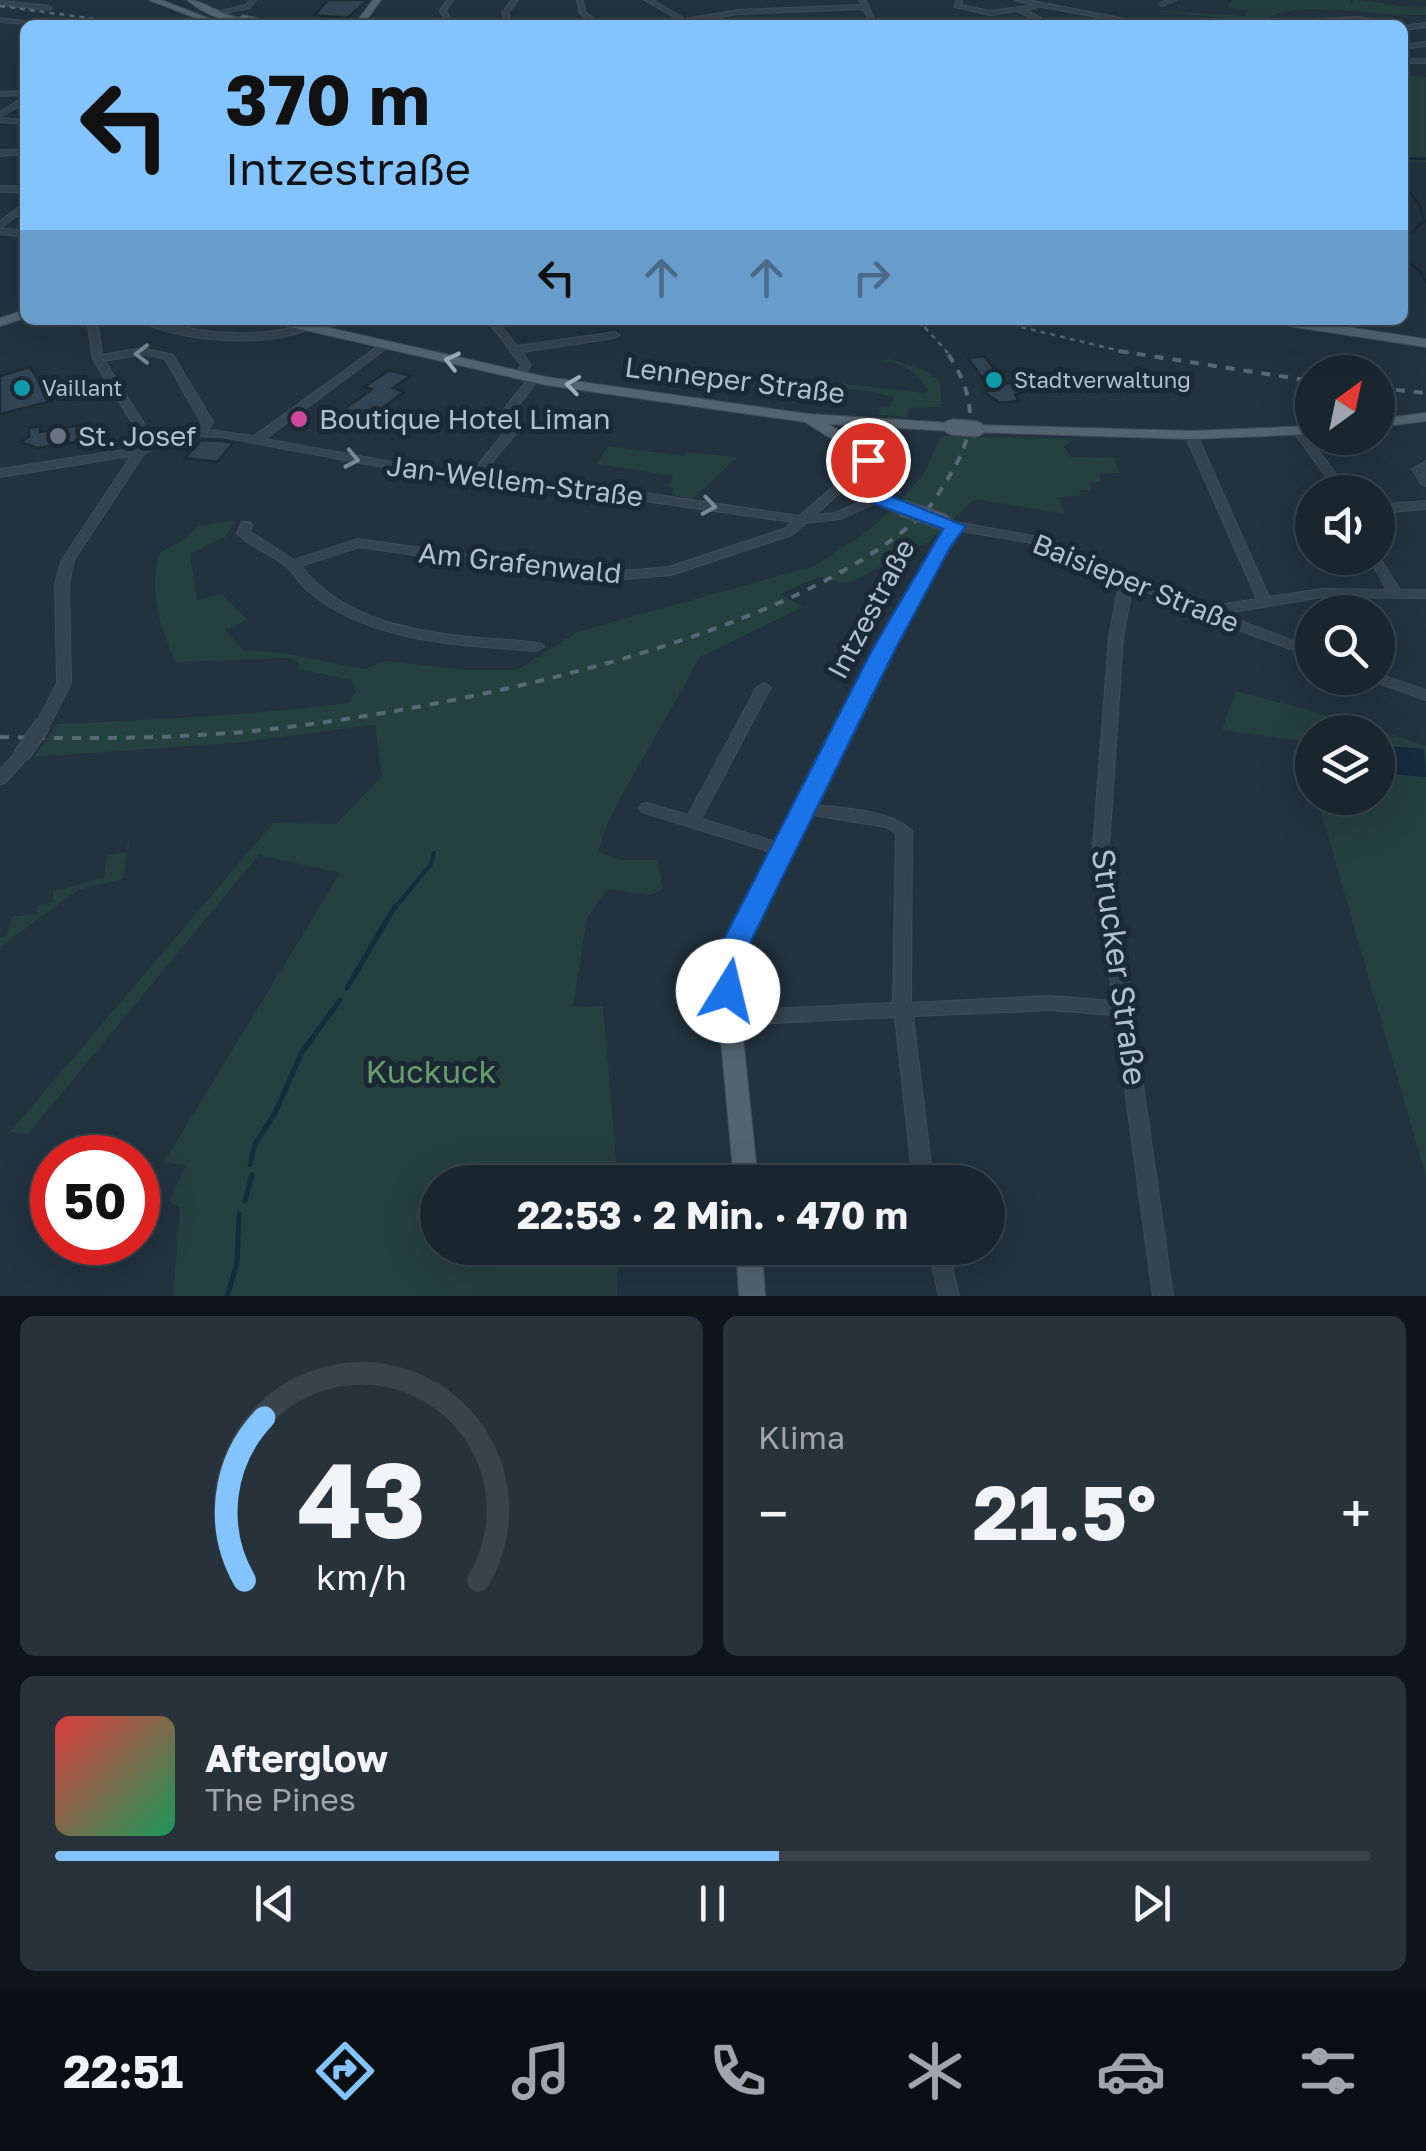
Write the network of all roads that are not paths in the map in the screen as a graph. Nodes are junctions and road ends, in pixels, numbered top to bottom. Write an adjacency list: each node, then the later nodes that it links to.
1 (153, 0): 21 (main road)
2 (191, 0): 22 (main road)
3 (204, 0): 19 (main road)
4 (389, 0): 23 (main road)
5 (580, 0): 24 (street)
6 (646, 0): 25 (street)
7 (762, 0): 13 (street)
8 (959, 0): 16 (street)
9 (1017, 0): 14 (street)
10 (252, 2): 19 (street)
11 (0, 3): 15 (street)
12 (862, 3): 17 (street)
13 (797, 4)
14 (1045, 6): 16 (street); 18 (street)
15 (49, 8)
16 (1020, 10): 27 (street)
17 (755, 12): 20 (street)
18 (1106, 16): 28 (street); 29 (street)
19 (221, 17)
20 (701, 17): 26 (street)
21 (202, 20)
22 (240, 20)
23 (366, 20)
24 (593, 20)
25 (681, 20)
26 (688, 20)
27 (1041, 20)
28 (1127, 20)
29 (1130, 20)
30 (20, 210): 31 (street)
31 (0, 228)
32 (93, 325): 45 (street)
33 (162, 325): 40 (street)
34 (299, 325): 38 (main road, Lenneper Straße)
35 (496, 325): 44 (street)
36 (1302, 325): 39 (main road)
37 (1309, 325): 39 (main road)
38 (308, 327): 40 (street); 43 (main road, Lenneper Straße)
39 (1319, 328): 42 (main road)
40 (238, 335)
41 (615, 335): 44 (street)
42 (1426, 343)
43 (384, 345): 46 (main road, Lenneper Straße, one-way to 43); 53 (street)
44 (515, 350): 46 (street)
45 (98, 359): 51 (street, one-way to 45); 54 (street)
46 (527, 378): 48 (main road, Lenneper Straße, one-way to 46); 58 (street)
47 (1426, 417): 49 (main road)
48 (808, 418): 52 (main road, Lenneper Straße, bridge); 55 (main road)
49 (1395, 422)
50 (1295, 430): 52 (main road, Lenneper Straße)
51 (202, 432): 53 (street, Jan-Wellem-Straße); 54 (street, Jan-Wellem-Straße)
52 (1191, 435): 71 (street)
53 (256, 440): 58 (street, Jan-Wellem-Straße, one-way to 58)
54 (146, 444): 57 (street, Jan-Wellem-Straße); 78 (street, bridge)
55 (874, 458): 60 (main road, Intzestraße); 63 (street)
56 (1426, 465): 59 (street)
57 (0, 473)
58 (472, 480): 63 (street, Jan-Wellem-Straße, one-way to 63)
59 (1426, 482)
60 (880, 498): 63 (street, Jan-Wellem-Straße); 64 (main road, Intzestraße, bridge)
61 (1426, 505): 62 (street)
62 (1395, 508)
63 (801, 520): 66 (street, Am Grafenwald)
64 (950, 524): 68 (street, Baisieper Straße); 80 (main road, Intzestraße)
65 (246, 525): 66 (street)
66 (292, 564): 74 (street)
67 (1385, 575): 69 (street)
68 (1134, 580): 72 (street, Baisieper Straße); 83 (street, Strucker Straße)
69 (1395, 594): 70 (street); 71 (street)
70 (1426, 594)
71 (1265, 602): 72 (street)
72 (1212, 614): 73 (street, Baisieper Straße)
73 (1295, 646)
74 (536, 647)
75 (1395, 684): 77 (street)
76 (764, 687): 81 (street)
77 (1426, 695)
78 (1, 782)
79 (646, 808): 81 (street)
80 (806, 809): 82 (main road, Intzestraße); 84 (street)
81 (692, 822): 82 (street)
82 (784, 850): 85 (main road, Intzestraße)
83 (1124, 1009): 84 (street); 92 (street, Strucker Straße)
84 (904, 1012): 85 (street); 87 (street)
85 (730, 1018): 86 (main road, Intzestraße)
86 (744, 1165)
87 (921, 1165)
88 (749, 1265): 90 (main road)
89 (942, 1265): 91 (street)
90 (752, 1296)
91 (948, 1296)
92 (1163, 1296)

